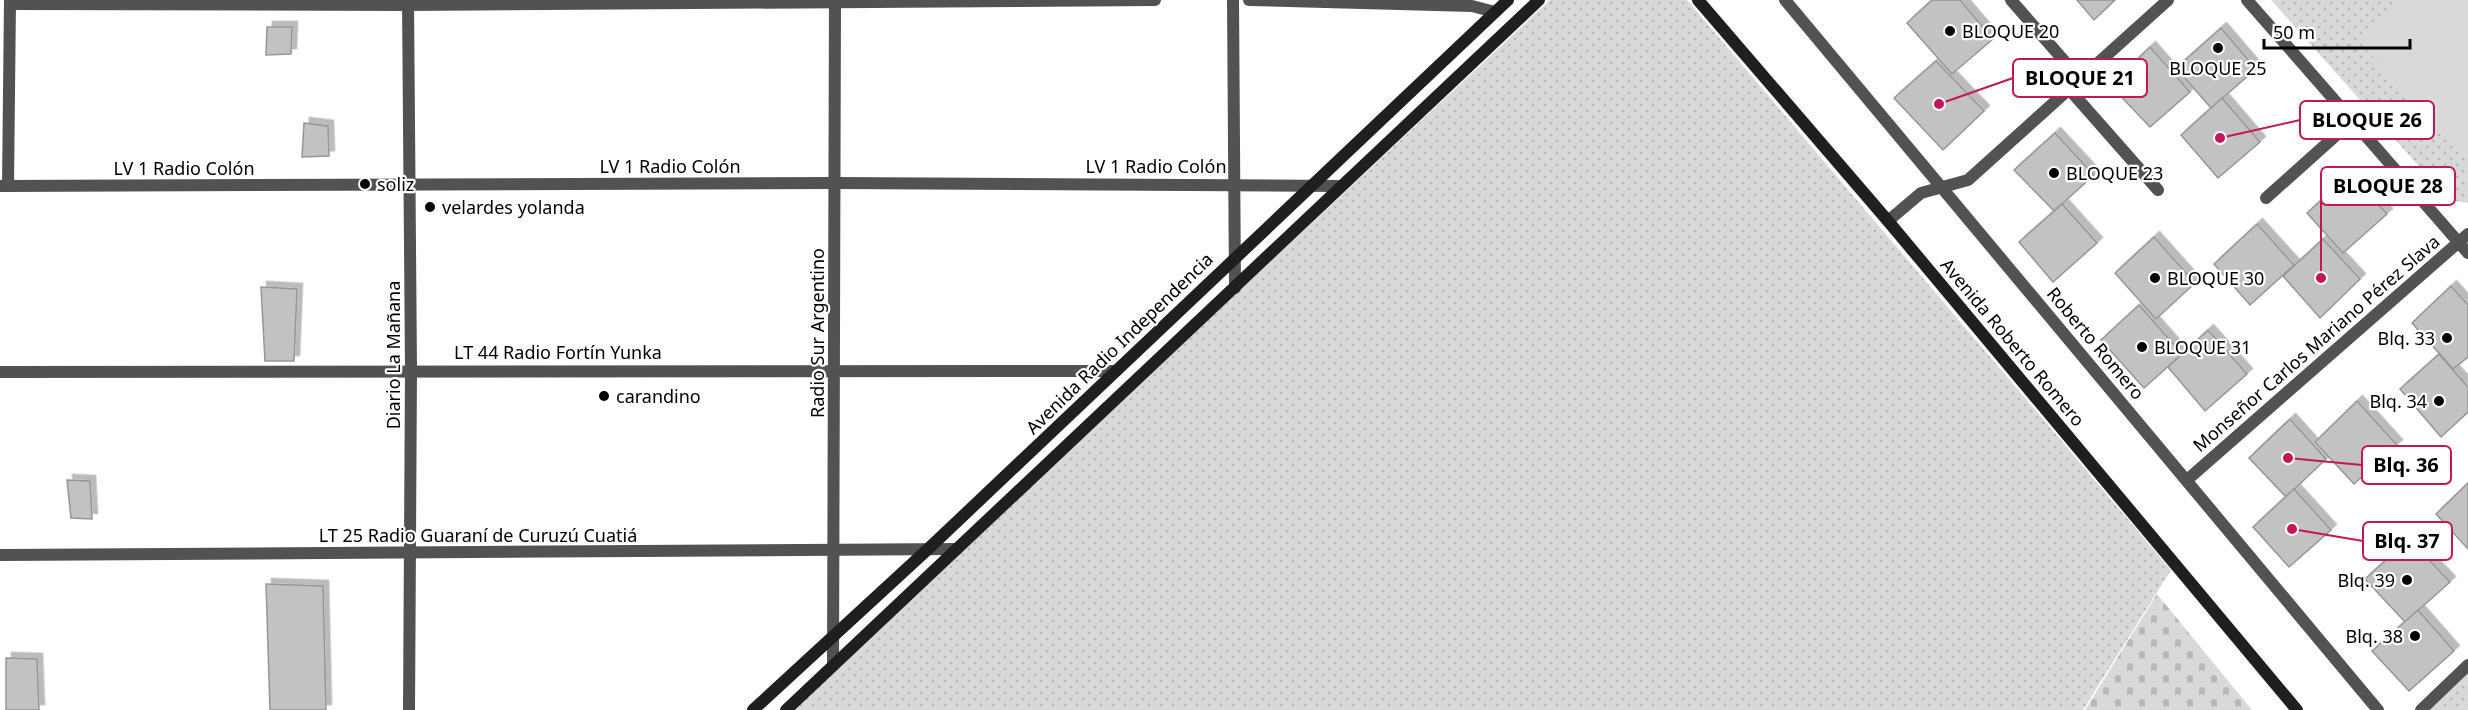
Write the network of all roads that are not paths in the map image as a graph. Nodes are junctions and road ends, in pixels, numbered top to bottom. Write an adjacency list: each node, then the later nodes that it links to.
1 (1155, 0): 11 (street)
2 (1233, 0): 19 (street)
3 (1249, 0): 14 (street)
4 (1508, 0): 14 (main road, Avenida Radio Independencia)
5 (1539, 0): 23 (main road, Avenida Radio Independencia)
6 (1698, 0): 27 (main road, Avenida Roberto Romero)
7 (1785, 0): 24 (street, Roberto Romero)
8 (2010, 0): 15 (street)
9 (2168, 0): 15 (street)
10 (2247, 0): 17 (street)
11 (835, 1): 13 (street); 18 (street, Radio Sur Argentino)
12 (10, 2): 13 (street); 20 (street)
13 (408, 2): 21 (street, Diario La Mañana)
14 (1495, 12): 22 (main road, Avenida Radio Independencia)
15 (2080, 80): 16 (street)
16 (2069, 89): 24 (street); 25 (street)
17 (2352, 121): 26 (street); 28 (street)
18 (835, 183): 19 (street, LV 1 Radio Colón); 21 (street, LV 1 Radio Colón); 33 (street, Radio Sur Argentino)
19 (1234, 184): 22 (street, LV 1 Radio Colón); 30 (street)
20 (4, 186): 21 (street, LV 1 Radio Colón)
21 (410, 186): 32 (street, Diario La Mañana)
22 (1312, 186): 23 (street, LV 1 Radio Colón); 30 (main road, Avenida Radio Independencia)
23 (1340, 186): 31 (main road, Avenida Radio Independencia)
24 (1942, 187): 27 (street); 36 (street, Roberto Romero)
25 (2158, 190)
26 (2266, 198)
27 (1888, 221): 48 (main road, Avenida Roberto Romero)
28 (2463, 238): 29 (street); 36 (street, Monseñor Carlos Mariano Pérez Slava)
29 (2468, 253)
30 (1235, 257): 31 (street); 34 (main road, Avenida Radio Independencia)
31 (1235, 288): 37 (main road, Avenida Radio Independencia)
32 (411, 370): 33 (street, LT 44 Radio Fortín Yunka); 35 (street, LT 44 Radio Fortín Yunka); 40 (street, Diario La Mañana)
33 (835, 370): 34 (street, LT 44 Radio Fortín Yunka); 38 (street, Radio Sur Argentino)
34 (1116, 371): 39 (main road, Avenida Radio Independencia)
35 (0, 372)
36 (2187, 480): 49 (street, Roberto Romero)
37 (957, 549): 39 (street, LT 25 Radio Guaraní de Curuzú Cuatiá); 43 (main road, Avenida Radio Independencia)
38 (835, 550): 39 (street, LT 25 Radio Guaraní de Curuzú Cuatiá); 40 (street, LT 25 Radio Guaraní de Curuzú Cuatiá); 42 (street, Radio Sur Argentino)
39 (927, 550): 42 (main road, Avenida Radio Independencia)
40 (411, 554): 41 (street, LT 25 Radio Guaraní de Curuzú Cuatiá); 45 (street, Diario La Mañana)
41 (0, 555)
42 (833, 637): 43 (street, Radio Sur Argentino); 46 (main road, Avenida Radio Independencia)
43 (833, 665): 47 (main road, Avenida Radio Independencia)
44 (2468, 665): 50 (street)
45 (409, 710)
46 (753, 710)
47 (786, 710)
48 (2296, 710)
49 (2378, 710)
50 (2421, 710)

